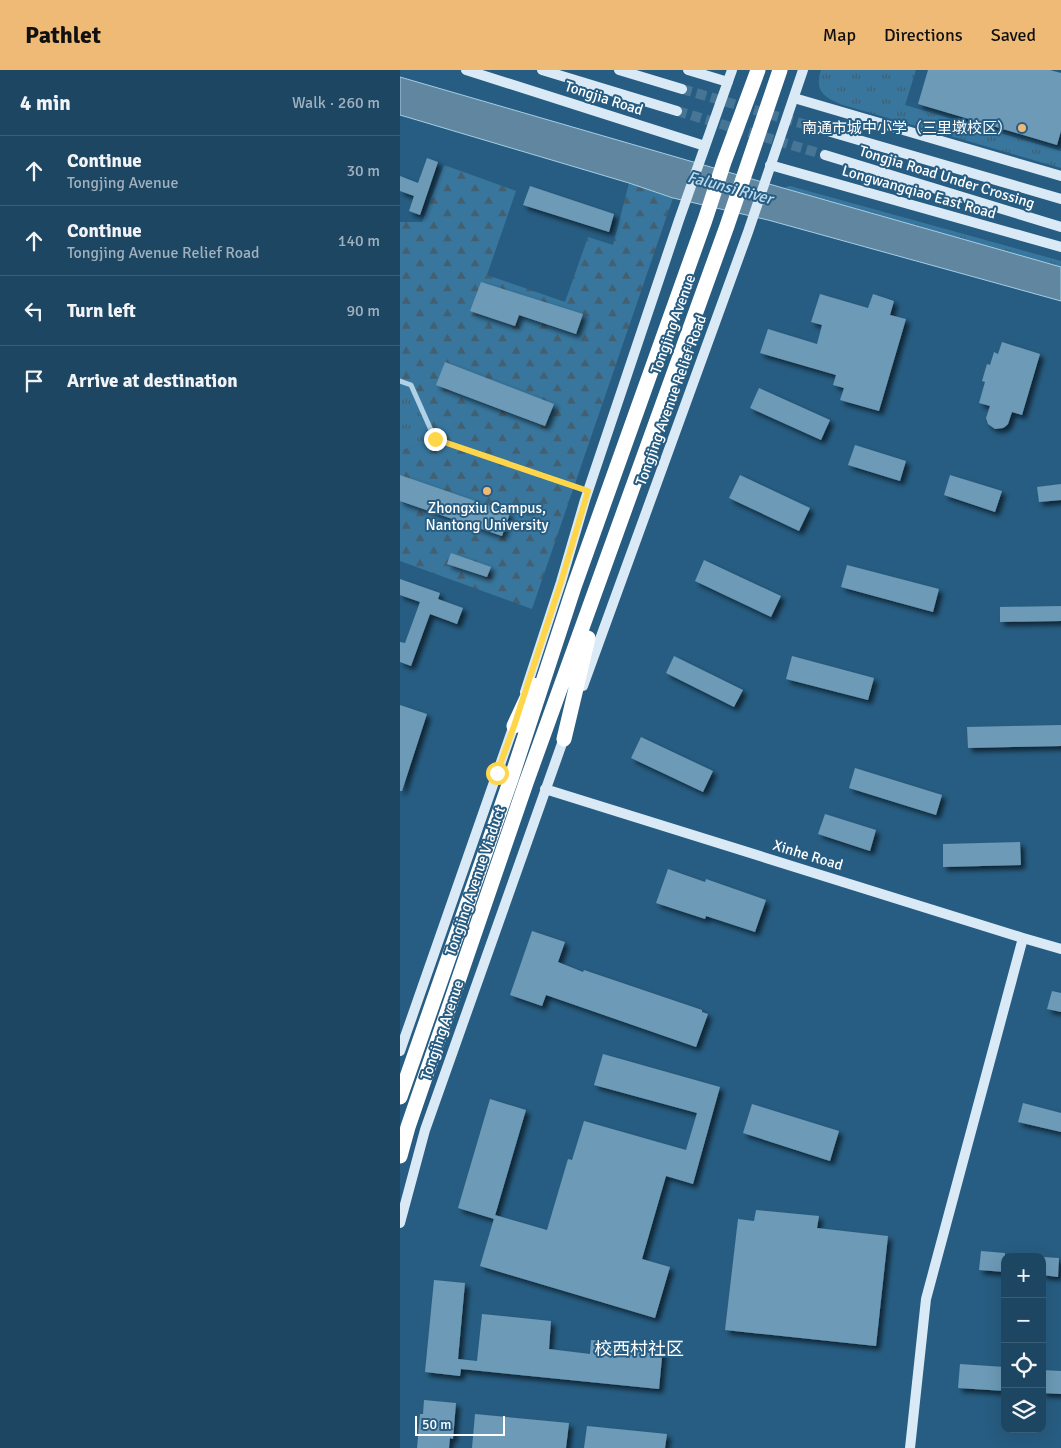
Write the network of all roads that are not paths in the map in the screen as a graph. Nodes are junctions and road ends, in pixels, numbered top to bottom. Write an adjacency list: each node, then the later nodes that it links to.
1 (466, 70): 14 (street, Tongjia Road)
2 (542, 70): 12 (street)
3 (619, 70): 10 (street)
4 (688, 70): 9 (street)
5 (732, 70): 9 (street)
6 (758, 70): 23 (highway, Tongjing Avenue)
7 (780, 70): 24 (highway, Tongjing Avenue)
8 (803, 70): 11 (street, Tongjing Avenue Relief Road)
9 (728, 82): 14 (street)
10 (682, 89)
11 (794, 98): 16 (street, Tongjing Avenue Relief Road); 17 (street)
12 (677, 111)
13 (831, 132): 18 (street, Tongjia Road Under Crossing)
14 (703, 151): 22 (street)
15 (825, 155): 19 (street, Tongjia Road Under Crossing)
16 (769, 169): 20 (street, Longwangqiao East Road); 26 (street, Tongjing Avenue Relief Road)
17 (1061, 176)
18 (1061, 199)
19 (1061, 228)
20 (1061, 247)
21 (400, 381): 22 (street)
22 (588, 491): 25 (street)
23 (574, 587): 25 (highway); 31 (highway, Tongjing Avenue Viaduct)
24 (597, 590): 26 (highway); 32 (highway, Tongjing Avenue Viaduct)
25 (514, 726): 30 (street)
26 (564, 739): 27 (street, Tongjing Avenue)
27 (545, 789): 28 (street, Xinhe Road); 33 (street, Tongjing Avenue)
28 (1023, 938): 29 (street, Xinhe Road); 34 (street)
29 (1061, 949)
30 (400, 1051)
31 (400, 1097)
32 (400, 1156)
33 (400, 1222)
34 (910, 1448)

